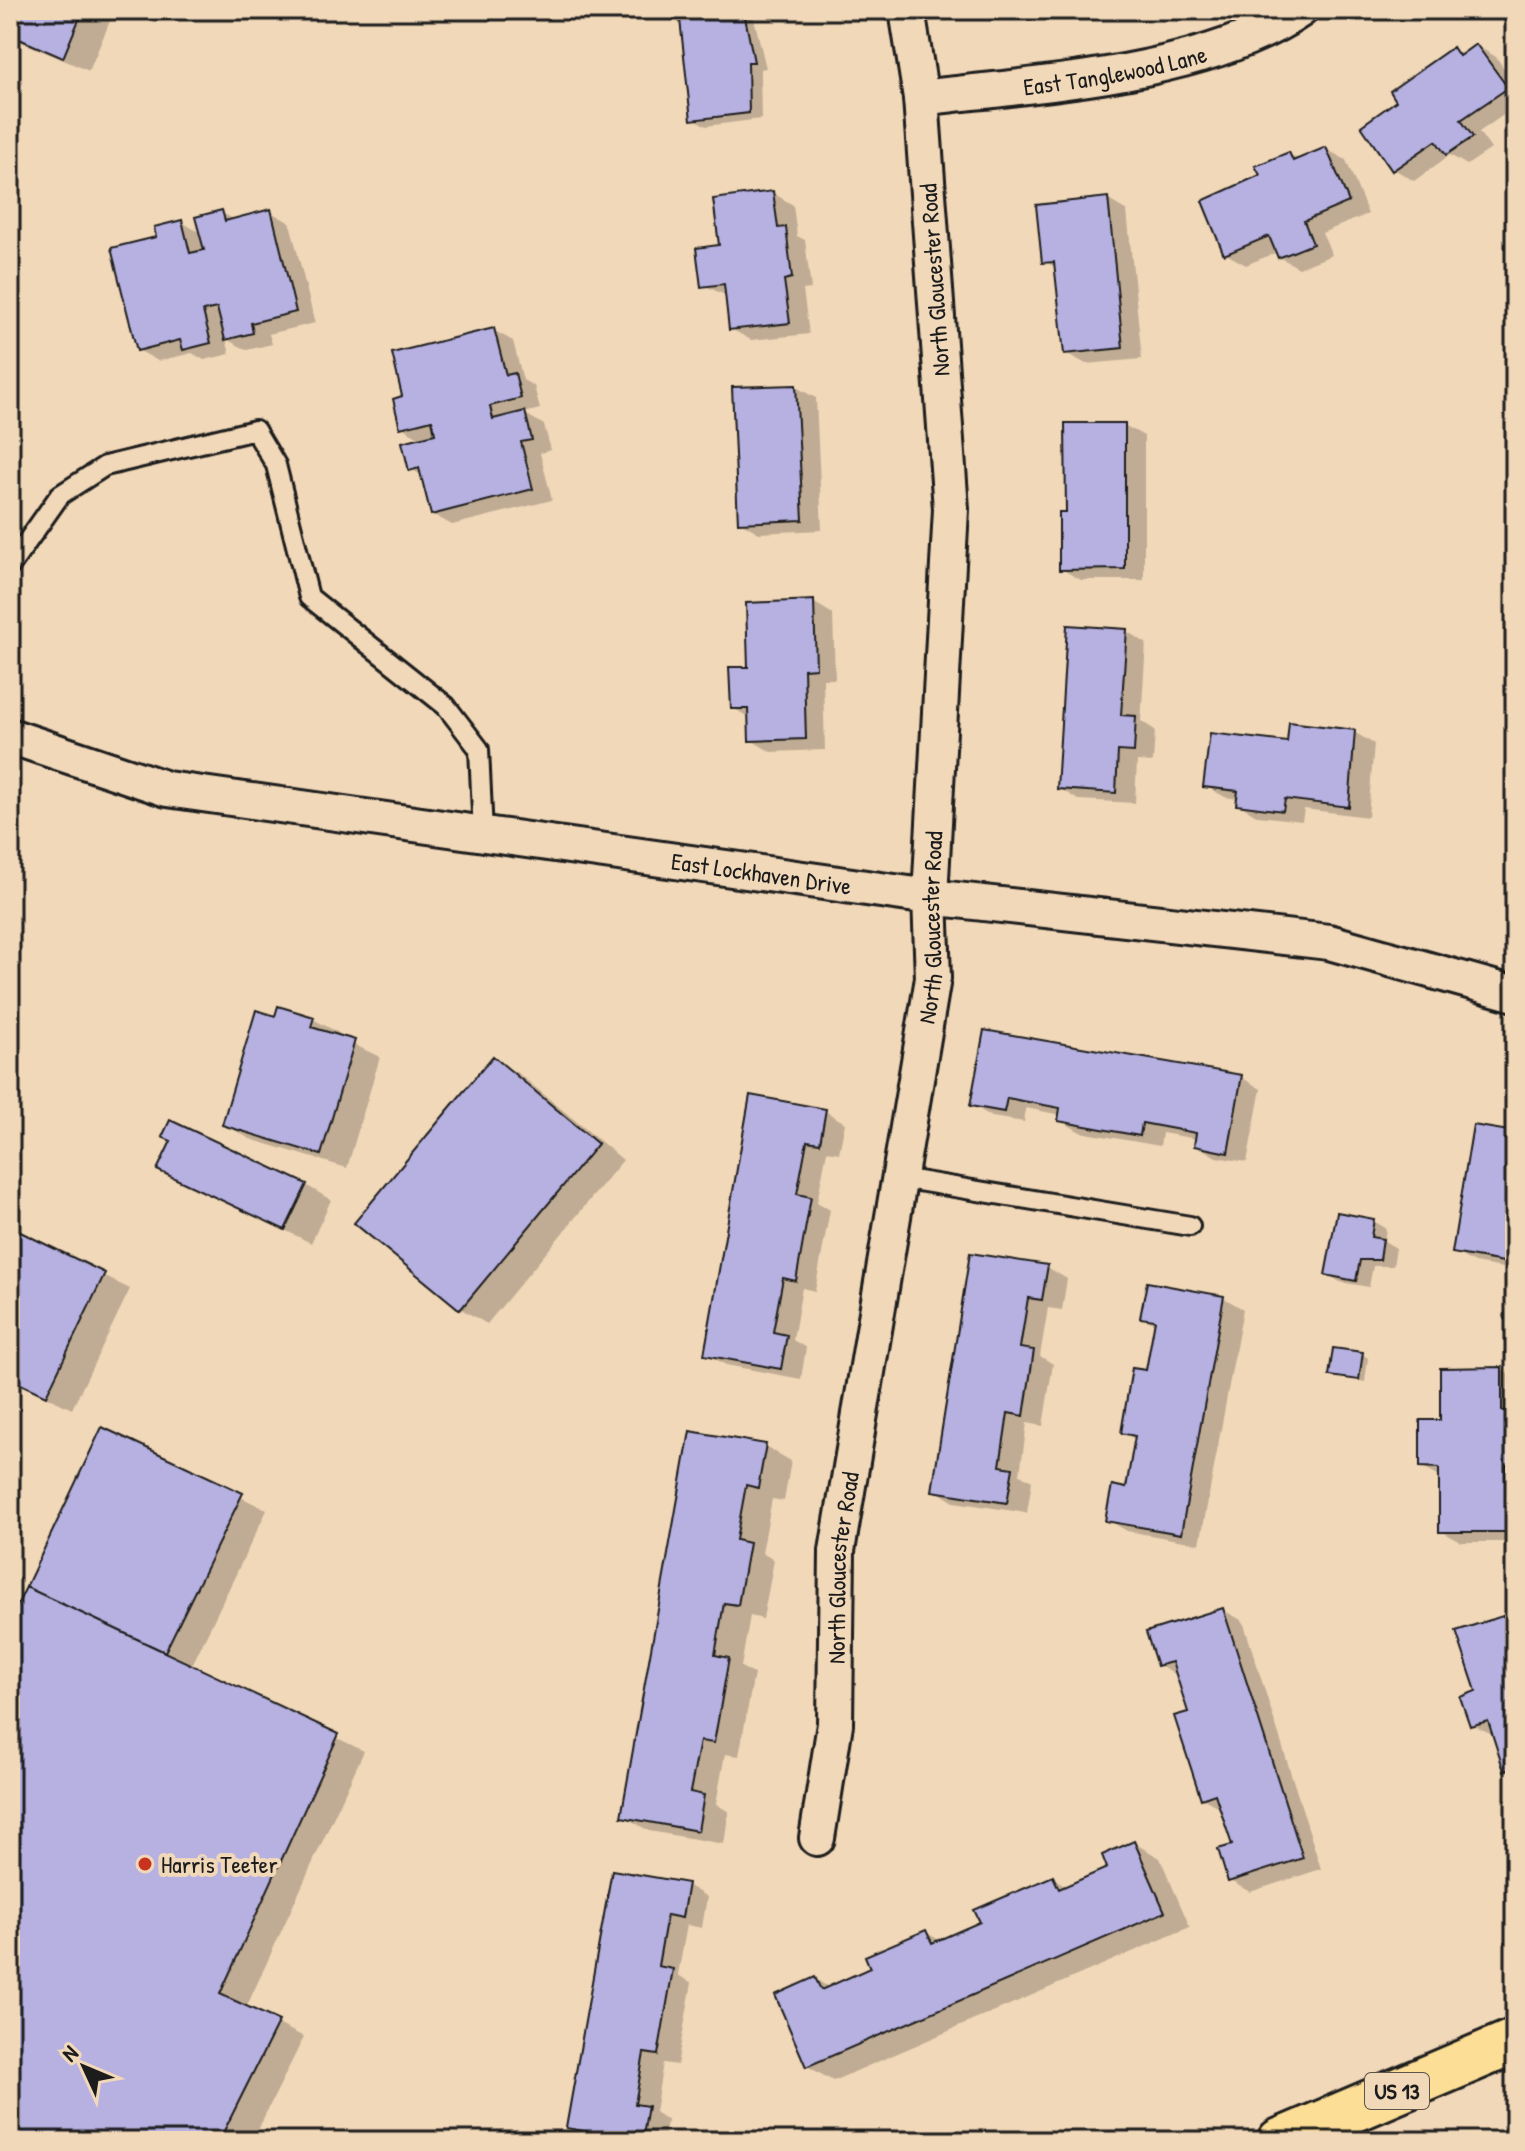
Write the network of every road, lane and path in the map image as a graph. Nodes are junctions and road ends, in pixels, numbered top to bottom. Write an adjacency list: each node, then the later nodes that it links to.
1 (907, 10): 3 (street, North Gloucester Road)
2 (1300, 10): 3 (street, East Tanglewood Lane)
3 (921, 98): 7 (street, North Gloucester Road)
4 (10, 566): 6 (lane)
5 (10, 736): 6 (street, East Lockhaven Drive)
6 (483, 834): 7 (street, East Lockhaven Drive)
7 (930, 897): 8 (street, East Lockhaven Drive); 9 (street, North Gloucester Road)
8 (1515, 994)
9 (900, 1178): 10 (lane); 11 (street, North Gloucester Road)
10 (1190, 1226)
11 (817, 1838)
12 (1515, 2041): 13 (highway, US 13)
13 (1280, 2141)

